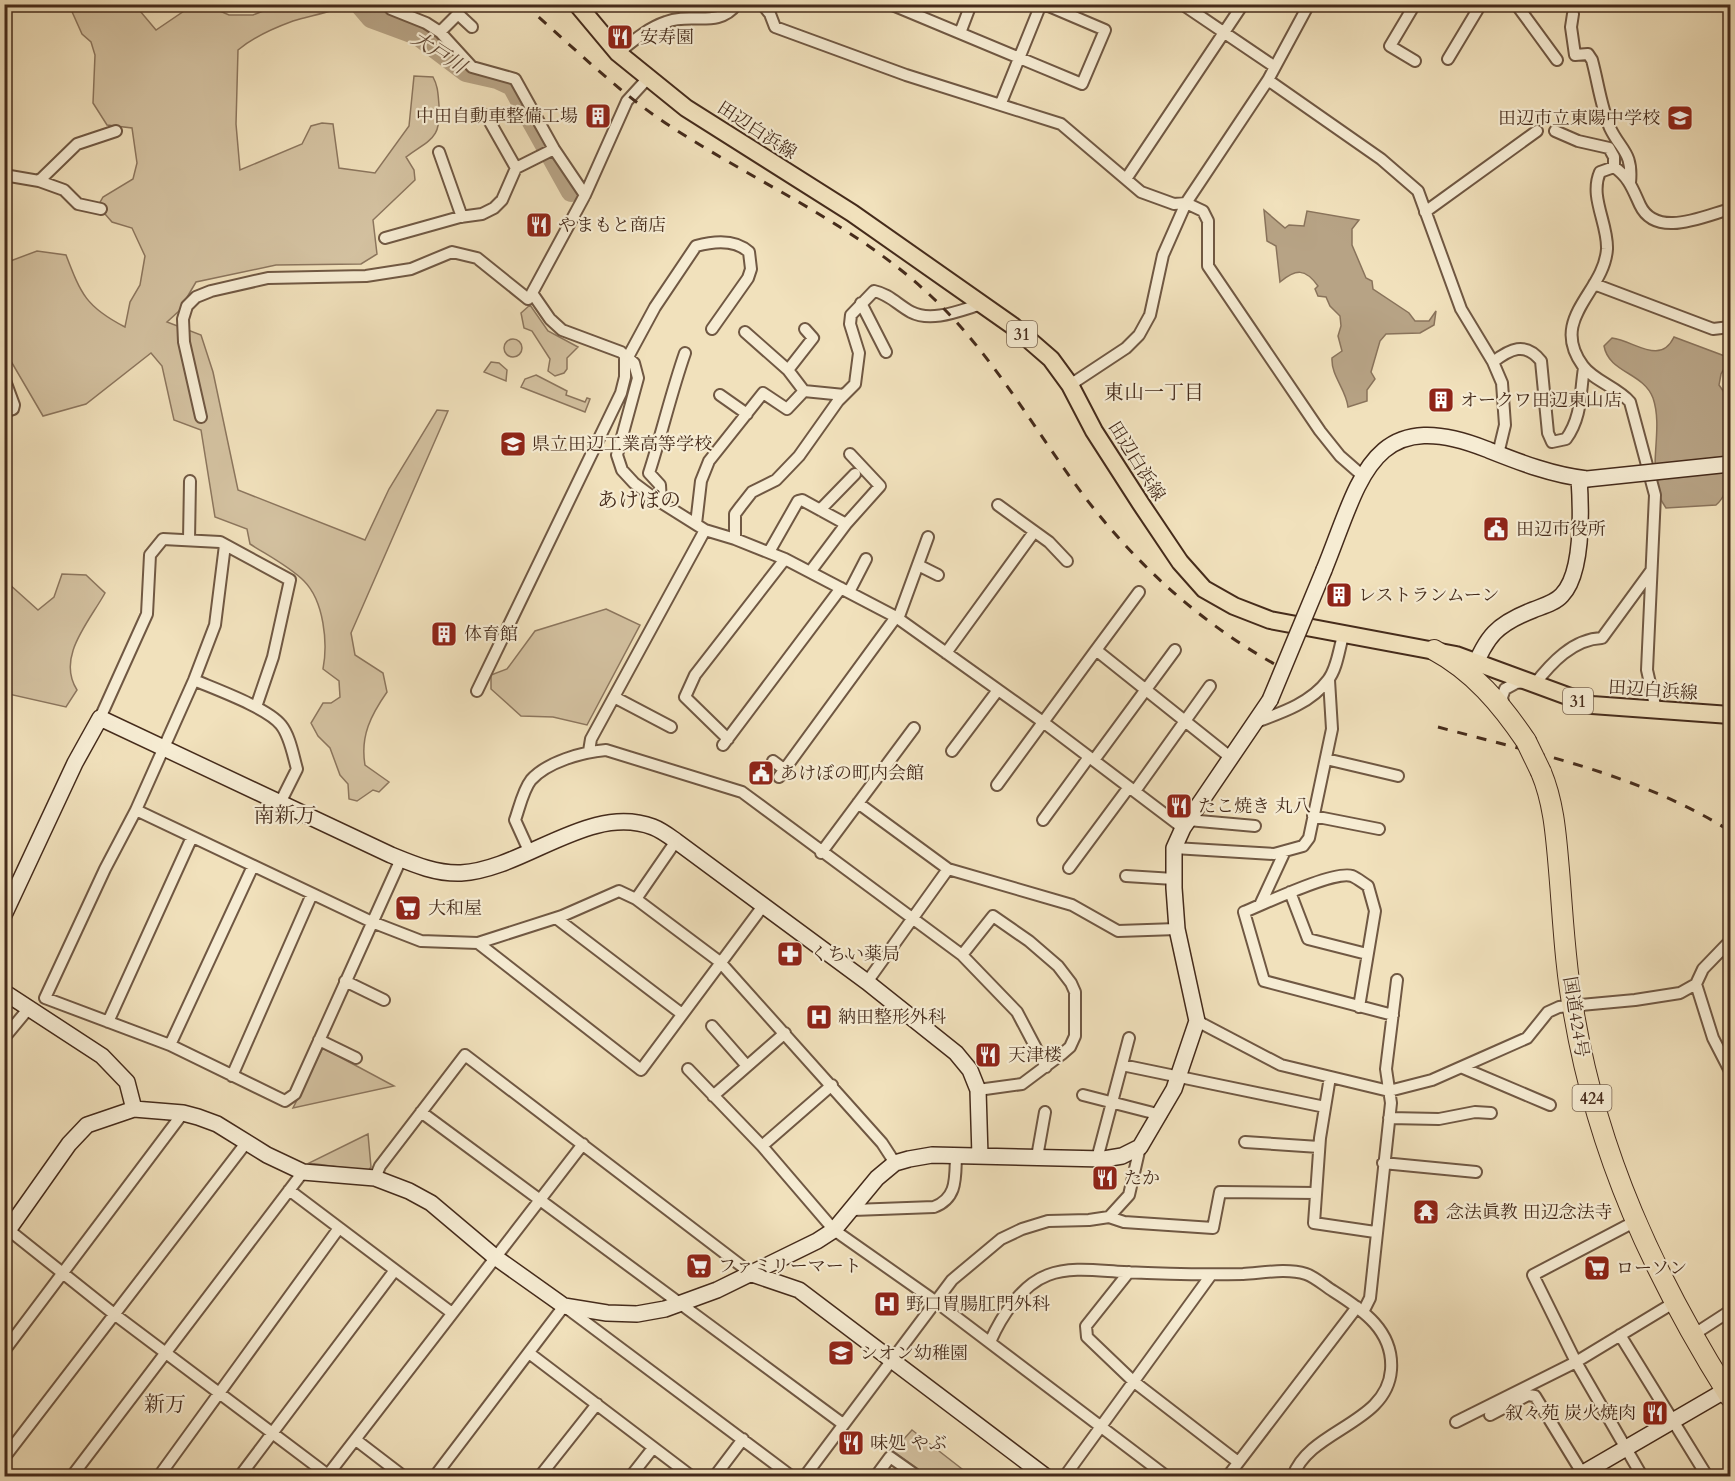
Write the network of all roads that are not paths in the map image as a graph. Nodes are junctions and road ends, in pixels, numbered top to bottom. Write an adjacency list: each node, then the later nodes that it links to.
1 (386, 4): 16 (street)
2 (577, 4): 19 (main road, 田辺白浜線 / 31)
3 (737, 4): 19 (street)
4 (762, 4): 27 (street)
5 (890, 4): 17 (street)
6 (971, 4): 17 (street)
7 (1043, 4): 20 (street); 20 (street)
8 (1182, 4): 18 (street)
9 (1243, 4): 18 (street)
10 (1309, 4): 24 (street)
11 (1414, 4): 23 (street)
12 (1481, 4): 21 (street)
13 (1516, 4): 22 (street)
14 (1573, 14): 39 (street)
15 (472, 27): 16 (street)
16 (440, 32): 32 (street)
17 (960, 33): 20 (street)
18 (1225, 33): 24 (street); 37 (street)
19 (618, 53): 25 (main road, 田辺白浜線 / 31)
20 (1019, 57): 27 (street)
21 (1448, 59)
22 (1557, 60)
23 (1415, 62)
24 (1275, 67): 26 (street)
25 (648, 78): 40 (street); 50 (main road, 田辺白浜線 / 31)
26 (1268, 80): 41 (street); 44 (street)
27 (1001, 103): 37 (street)
28 (486, 115): 35 (street)
29 (116, 131): 38 (street)
30 (1538, 131): 44 (street)
31 (1555, 131): 34 (street)
32 (551, 150): 35 (street); 40 (street)
33 (439, 152): 45 (street)
34 (1614, 167): 39 (street); 47 (street)
35 (516, 168): 45 (street)
36 (4, 175): 38 (street)
37 (1126, 179): 41 (street)
38 (39, 181): 42 (street)
39 (1630, 183): 43 (street)
40 (585, 195): 57 (street)
41 (1186, 203): 62 (street); 73 (street)
42 (101, 209)
43 (1731, 209)
44 (1425, 212): 58 (street)
45 (462, 217): 46 (street)
46 (386, 238)
47 (1594, 284): 51 (street); 59 (street)
48 (528, 299): 68 (street)
49 (861, 303): 50 (street); 55 (street); 65 (street)
50 (982, 304): 62 (main road, 田辺白浜線 / 31)
51 (1731, 327)
52 (712, 329): 57 (street)
53 (805, 329): 60 (street)
54 (745, 332): 60 (street)
55 (886, 352)
56 (685, 353): 76 (street)
57 (626, 356): 76 (street); 109 (street)
58 (1493, 362): 59 (street); 70 (street)
59 (1584, 368): 91 (street)
60 (788, 370): 63 (street)
61 (4, 378): 66 (street)
62 (1070, 385): 97 (main road, 田辺白浜線 / 31)
63 (804, 391): 65 (street); 67 (street)
64 (720, 395): 67 (street)
65 (844, 395): 83 (street)
66 (4, 412)
67 (747, 414): 80 (street)
68 (201, 417)
69 (850, 454): 79 (street)
70 (1498, 454): 73 (street); 74 (street)
71 (1731, 464): 74 (street, bridge)
72 (855, 474): 78 (street)
73 (1364, 477): 118 (street, bridge)
74 (1583, 478): 102 (street)
75 (190, 481): 84 (street)
76 (661, 502): 80 (street)
77 (999, 505): 81 (street)
78 (820, 510): 79 (street); 86 (street)
79 (846, 524): 92 (street)
80 (700, 527): 83 (street); 110 (street)
81 (1034, 532): 89 (street); 101 (street)
82 (928, 537): 90 (street)
83 (735, 538): 86 (street)
84 (189, 540): 85 (street); 115 (street)
85 (225, 545): 103 (street); 111 (street)
86 (769, 552): 87 (street)
87 (785, 559): 92 (street); 94 (street)
88 (866, 559): 94 (street)
89 (1067, 561)
90 (918, 565): 93 (street); 96 (street)
91 (1651, 571): 105 (street); 112 (street)
92 (810, 572): 94 (street)
93 (938, 575)
94 (845, 590): 96 (street)
95 (1139, 592): 98 (street)
96 (897, 618): 101 (street); 127 (street)
97 (1343, 636): 100 (main road, 田辺白浜線 / 31); 104 (street)
98 (1096, 650): 108 (street); 116 (street)
99 (1175, 650): 108 (street)
100 (1434, 650): 102 (highway, 国道424号 / 424)
101 (946, 653): 107 (street)
102 (1473, 668): 105 (main road, 田辺白浜線 / 31); 113 (highway, 国道424号 / 424)
103 (194, 680): 111 (street); 121 (street)
104 (1329, 680): 118 (street); 126 (street)
105 (1530, 684): 112 (main road, 田辺白浜線 / 31); 113 (street)
106 (1210, 686): 117 (street)
107 (998, 690): 116 (street); 123 (street)
108 (1146, 690): 117 (street); 125 (street)
109 (477, 691)
110 (614, 696): 119 (street); 122 (street)
111 (256, 707): 131 (street)
112 (1656, 710): 114 (main road, 田辺白浜線 / 31)
113 (1507, 714): 172 (highway, 国道424号 / 424, bridge)
114 (1731, 715)
115 (100, 718): 121 (street); 156 (street)
116 (1043, 722): 125 (street); 129 (street)
117 (1185, 722): 124 (street); 130 (street)
118 (1256, 722): 124 (street)
119 (671, 727)
120 (914, 728): 132 (street)
121 (164, 747): 131 (street); 133 (street)
122 (589, 751): 143 (street); 144 (street)
123 (952, 751)
124 (1230, 757): 136 (street)
125 (1091, 759): 130 (street); 135 (street)
126 (1326, 759): 128 (street); 134 (street)
127 (773, 761)
128 (1398, 776)
129 (997, 785)
130 (1132, 789): 136 (street); 147 (street)
131 (280, 803): 145 (street)
132 (858, 803): 144 (street); 148 (street)
133 (136, 810): 139 (street); 177 (street)
134 (1314, 816): 138 (street); 142 (street)
135 (1043, 820)
136 (1185, 824): 137 (street); 141 (street)
137 (1255, 826)
138 (1379, 829)
139 (192, 837): 146 (street); 177 (street)
140 (676, 841): 143 (street); 153 (street); 155 (street)
141 (1174, 848): 142 (street); 150 (street)
142 (1285, 851): 154 (street)
143 (530, 853): 145 (street)
144 (821, 853): 158 (street)
145 (401, 859): 159 (street)
146 (254, 866): 152 (street); 184 (street)
147 (1069, 868)
148 (948, 869): 158 (street); 160 (street)
149 (1126, 876): 150 (street)
150 (1174, 879): 160 (street)
151 (1290, 892): 154 (street); 163 (street); 163 (street)
152 (312, 894): 159 (street); 192 (street)
153 (636, 899): 157 (street); 165 (street)
154 (1260, 905): 173 (street)
155 (763, 906): 165 (street); 168 (street)
156 (4, 915)
157 (556, 918): 162 (street); 175 (street)
158 (913, 920): 164 (street); 168 (street)
159 (372, 922): 162 (street); 167 (street)
160 (1177, 928): 178 (street)
161 (1731, 941): 169 (street)
162 (478, 943): 175 (street)
163 (1367, 954): 173 (street)
164 (962, 956): 188 (street); 188 (street)
165 (720, 962): 175 (street); 180 (street)
166 (1397, 980): 176 (street)
167 (345, 981): 171 (street); 183 (street)
168 (867, 982): 196 (street)
169 (1696, 984): 172 (street); 191 (street)
170 (4, 992): 174 (street)
171 (384, 1000)
172 (1572, 1006): 189 (street); 230 (highway, 国道424号 / 424)
173 (1359, 1007): 176 (street)
174 (29, 1008): 181 (street); 203 (street)
175 (682, 1014)
176 (1393, 1015): 197 (street)
177 (108, 1022): 184 (street)
178 (1197, 1022): 193 (street); 194 (street)
179 (712, 1026): 187 (street)
180 (785, 1033): 187 (street); 195 (street)
181 (4, 1038)
182 (1129, 1038): 186 (street)
183 (319, 1040): 185 (street); 192 (street)
184 (170, 1045): 192 (street)
185 (356, 1058)
186 (1122, 1065): 193 (street); 200 (street)
187 (747, 1066): 199 (street)
188 (1046, 1066): 196 (street)
189 (1463, 1068): 197 (street); 201 (street)
190 (688, 1070): 199 (street)
191 (1731, 1071)
192 (232, 1076)
193 (1179, 1077): 202 (street); 208 (street)
194 (1330, 1077): 197 (street); 202 (street)
195 (832, 1085): 213 (street); 220 (street)
196 (978, 1090): 217 (street)
197 (1389, 1091): 209 (street)
198 (1083, 1095): 200 (street)
199 (713, 1096): 213 (street)
200 (1112, 1102): 208 (street); 219 (street)
201 (1550, 1105)
202 (1325, 1107): 215 (street)
203 (134, 1109): 206 (street); 233 (street)
204 (421, 1112): 212 (street); 224 (street); 227 (street)
205 (1045, 1112): 218 (street)
206 (183, 1113): 211 (street); 239 (street)
207 (1491, 1113): 209 (street)
208 (1161, 1115): 214 (street)
209 (1389, 1118): 221 (street)
210 (1245, 1142): 215 (street)
211 (246, 1143): 222 (street); 248 (street)
212 (583, 1144): 227 (street); 238 (street)
213 (762, 1146): 232 (street)
214 (1140, 1147): 219 (street); 229 (street)
215 (1319, 1147): 226 (street)
216 (956, 1155): 217 (street); 220 (street); 228 (street)
217 (980, 1156): 218 (street)
218 (1037, 1157): 219 (street)
219 (1097, 1159)
220 (895, 1163): 228 (street)
221 (1383, 1163): 223 (street); 234 (street)
222 (303, 1172): 224 (street); 225 (street)
223 (1476, 1172)
224 (375, 1178): 235 (street)
225 (289, 1190): 231 (street); 253 (street)
226 (1316, 1193): 229 (street); 234 (street)
227 (538, 1200): 235 (street); 243 (street)
228 (853, 1210): 232 (street)
229 (1109, 1217): 241 (street)
230 (1634, 1222): 242 (highway, 国道424号 / 424); 256 (street)
231 (339, 1228): 236 (street); 259 (street)
232 (834, 1230): 238 (street); 241 (street)
233 (6, 1231): 239 (street)
234 (1375, 1232): 245 (street)
235 (495, 1257): 244 (street); 247 (street)
236 (395, 1270): 247 (street); 266 (street)
237 (1129, 1272): 240 (street); 251 (street); 257 (street)
238 (752, 1274): 243 (street); 255 (street)
239 (63, 1275): 248 (street); 252 (street)
240 (1211, 1275): 245 (street); 257 (street)
241 (935, 1301): 251 (street); 255 (street)
242 (1675, 1302): 249 (street); 250 (highway, 国道424号 / 424)
243 (681, 1305): 244 (street); 264 (street)
244 (564, 1306): 254 (street); 267 (street)
245 (1360, 1309): 272 (street); 291 (street)
246 (1731, 1311): 250 (street)
247 (452, 1313): 268 (street)
248 (114, 1314): 253 (street); 271 (street)
249 (1620, 1335): 256 (street); 263 (street)
250 (1693, 1335): 258 (highway, 国道424号 / 424)
251 (990, 1342): 265 (street)
252 (4, 1351)
253 (166, 1353): 259 (street); 273 (street)
254 (529, 1353): 260 (street); 278 (street)
255 (892, 1361): 264 (street); 287 (street)
256 (1576, 1362): 262 (street); 270 (street)
257 (1133, 1381): 265 (street); 272 (street)
258 (1728, 1393): 263 (street)
259 (219, 1394): 266 (street); 274 (street)
260 (597, 1404): 269 (street); 279 (street)
261 (1490, 1414): 292 (street)
262 (1456, 1422)
263 (1673, 1422): 270 (street); 294 (street)
264 (843, 1424): 284 (street)
265 (1101, 1426): 288 (street); 289 (street)
266 (273, 1432): 275 (street); 276 (street)
267 (743, 1439): 282 (street); 283 (street)
268 (356, 1440): 276 (street); 277 (street)
269 (653, 1448): 280 (street); 281 (street)
270 (1626, 1450): 292 (street); 293 (street)
271 (4, 1458)
272 (1238, 1462): 290 (street)
273 (72, 1476)
274 (159, 1476)
275 (240, 1476)
276 (328, 1476)
277 (403, 1476)
278 (435, 1476)
279 (540, 1476)
280 (631, 1476)
281 (691, 1476)
282 (716, 1476)
283 (791, 1476)
284 (805, 1476)
285 (876, 1476): 286 (street)
286 (917, 1476)
287 (1045, 1476)
288 (1065, 1476)
289 (1166, 1476)
290 (1228, 1476)
291 (1293, 1476)
292 (1582, 1476)
293 (1642, 1476)
294 (1707, 1476)

